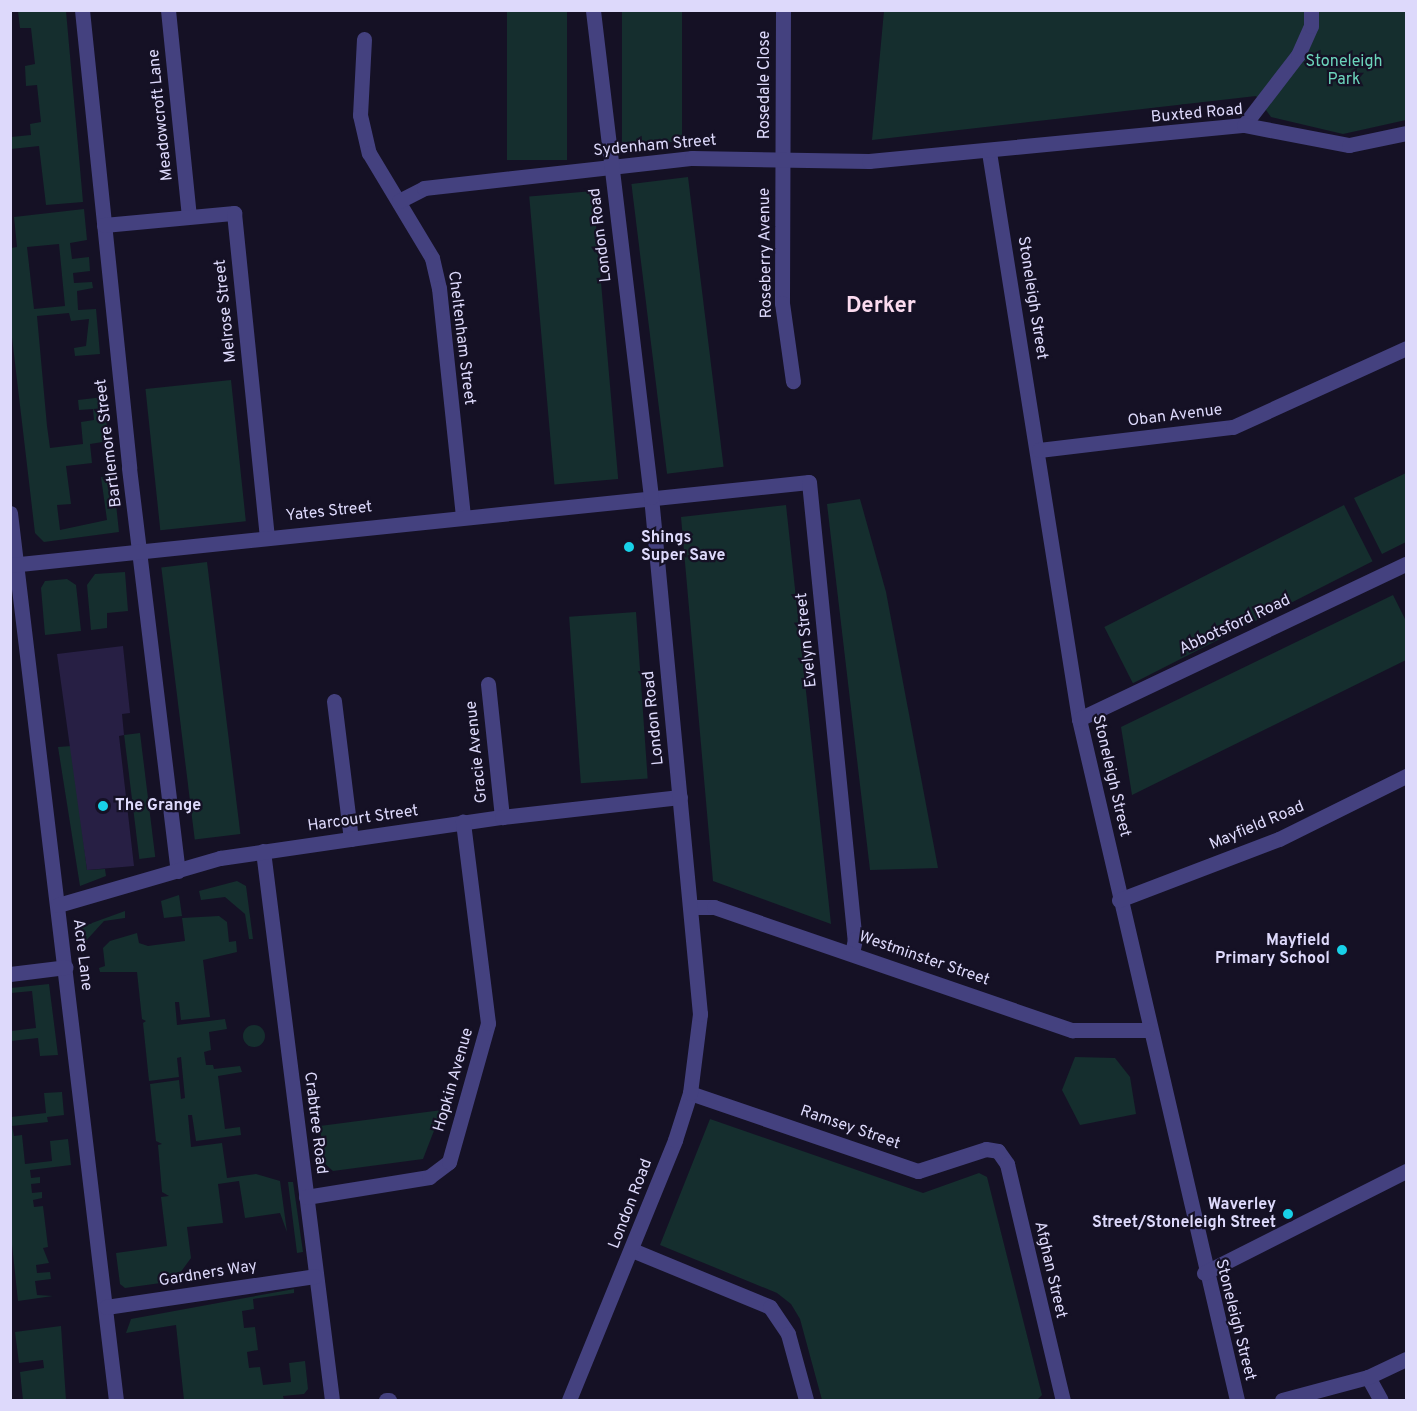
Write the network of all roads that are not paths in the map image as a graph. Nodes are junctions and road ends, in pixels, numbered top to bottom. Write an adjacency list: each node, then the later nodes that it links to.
1 (82, 10): 14 (street, Bartlemore Street)
2 (168, 10): 13 (street, Meadowcroft Lane)
3 (593, 10): 11 (street, London Road)
4 (783, 10): 10 (street, Rosedale Close)
5 (1311, 10): 7 (street)
6 (364, 39): 12 (street, Cheltenham Street)
7 (1244, 126): 8 (street, Buxted Road); 9 (street, Buxted Road)
8 (1407, 133)
9 (989, 152): 10 (street, Sydenham Street); 17 (street, Stoneleigh Street)
10 (783, 159): 11 (street, Sydenham Street); 16 (street, Roseberry Avenue)
11 (611, 167): 12 (street, Sydenham Street); 18 (street, London Road)
12 (399, 201): 20 (street, Cheltenham Street)
13 (189, 216): 14 (street, Melrose Street); 21 (street, Melrose Street)
14 (104, 225): 22 (street, Bartlemore Street)
15 (1407, 348): 17 (street, Oban Avenue)
16 (794, 381)
17 (1039, 450): 27 (street, Stoneleigh Street)
18 (651, 497): 20 (street, Yates Street); 29 (street, London Road); 38 (street, Evelyn Street)
19 (10, 513): 24 (street, Acre Lane)
20 (463, 516): 21 (street, Yates Street)
21 (267, 536): 22 (street, Yates Street)
22 (140, 551): 24 (street, Yates Street); 34 (street, Bartlemore Street)
23 (1407, 564): 27 (street, Abbotsford Road)
24 (13, 565): 36 (street, Acre Lane)
25 (488, 684): 30 (street, Gracie Avenue)
26 (334, 701): 32 (street)
27 (1079, 720): 35 (street, Stoneleigh Street)
28 (1407, 776): 35 (street, Mayfield Road)
29 (680, 797): 30 (street, Harcourt Street); 37 (street, London Road)
30 (502, 817): 31 (street, Harcourt Street)
31 (463, 822): 32 (street, Harcourt Street); 45 (street, Hopkin Avenue)
32 (351, 839): 33 (street, Harcourt Street)
33 (263, 851): 34 (street, Harcourt Street); 45 (street, Crabtree Road)
34 (178, 871): 36 (street, Harcourt Street)
35 (1119, 900): 41 (street, Stoneleigh Street)
36 (58, 905): 39 (street, Acre Lane)
37 (691, 907): 38 (street, Westminster Street); 42 (street, London Road)
38 (852, 953): 41 (street, Westminster Street)
39 (66, 967): 40 (street); 49 (street, Acre Lane)
40 (10, 974)
41 (1148, 1030): 47 (street, Stoneleigh Street)
42 (690, 1093): 43 (street, Ramsey Street); 46 (street, London Road)
43 (998, 1151): 56 (street, Afghan Street)
44 (1407, 1171): 47 (street)
45 (306, 1197): 48 (street, Crabtree Road)
46 (632, 1250): 54 (street, London Road); 55 (street)
47 (1204, 1273): 57 (street, Stoneleigh Street)
48 (315, 1276): 49 (street, Gardners Way); 53 (street, Crabtree Road)
49 (106, 1307): 52 (street, Acre Lane)
50 (1407, 1359): 51 (street)
51 (1368, 1377): 58 (street); 59 (street)
52 (116, 1401)
53 (332, 1401)
54 (569, 1401)
55 (806, 1401)
56 (1063, 1401)
57 (1237, 1401)
58 (1282, 1401)
59 (1381, 1401)

